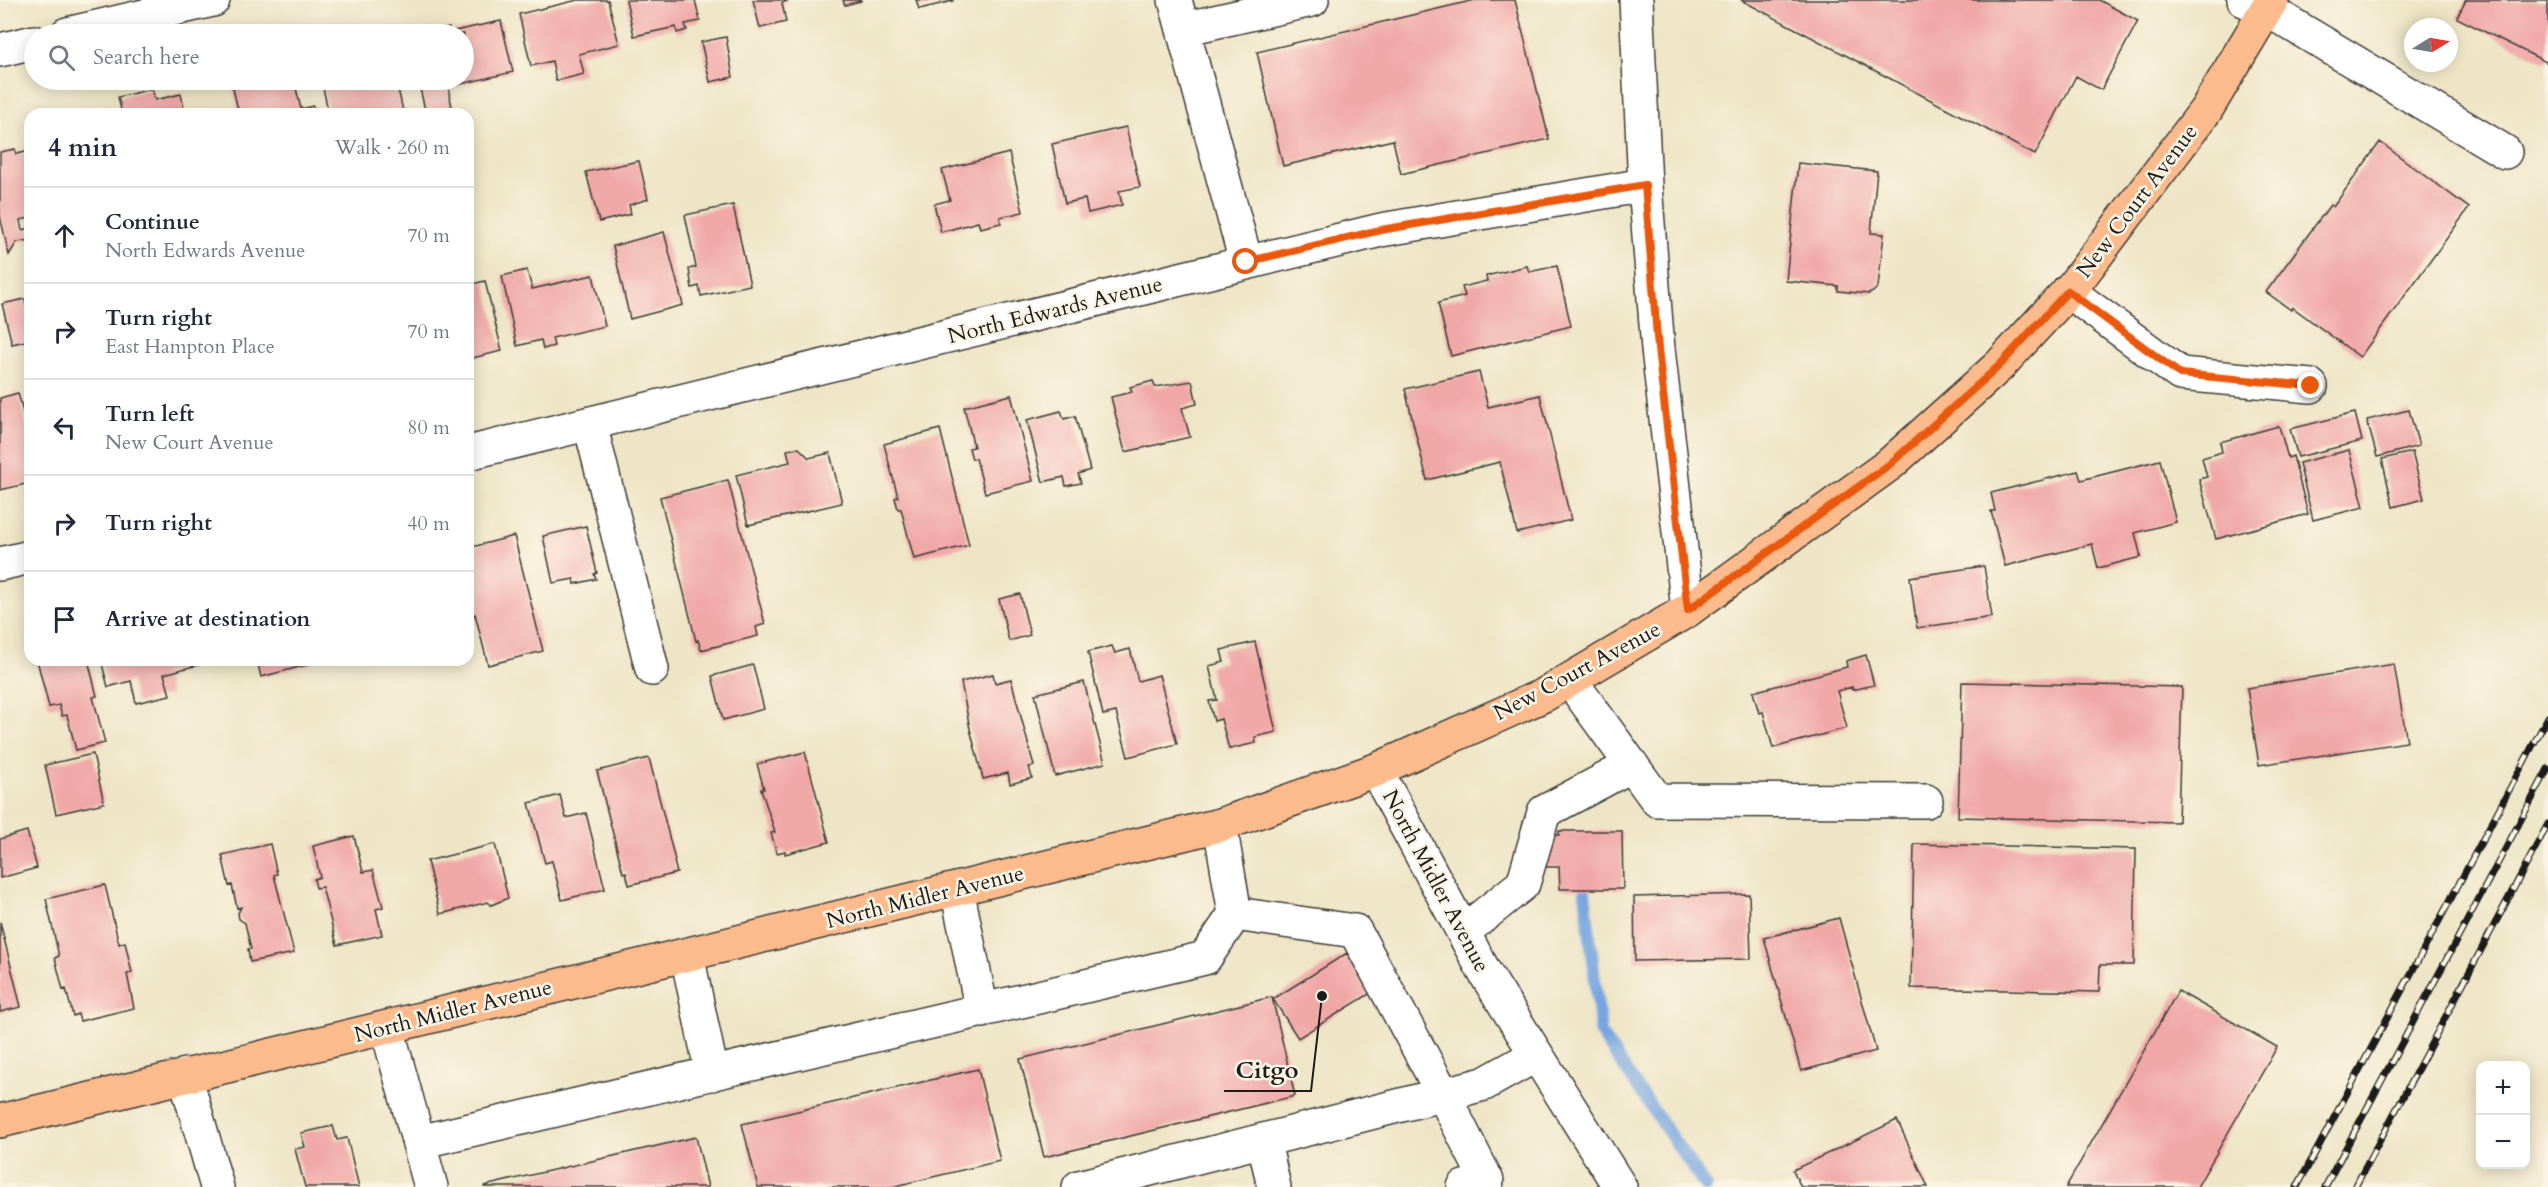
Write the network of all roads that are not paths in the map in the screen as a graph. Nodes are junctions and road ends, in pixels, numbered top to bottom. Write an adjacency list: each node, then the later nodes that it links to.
1 (213, 0): 6 (street)
2 (1312, 0): 5 (street)
3 (1636, 0): 10 (street)
4 (2261, 3): 9 (street); 12 (main road, New Court Avenue)
5 (1179, 15): 11 (street)
6 (110, 24)
7 (24, 44): 8 (street)
8 (0, 50)
9 (2505, 152)
10 (1645, 185): 11 (street, North Edwards Avenue); 18 (street)
11 (1246, 262): 14 (street, North Edwards Avenue)
12 (2068, 291): 13 (street); 18 (main road, New Court Avenue)
13 (2311, 386)
14 (590, 424): 15 (street, North Edwards Avenue); 19 (street)
15 (474, 452)
16 (24, 558): 17 (street)
17 (0, 564)
18 (1688, 610): 20 (main road, New Court Avenue)
19 (652, 669)
20 (1570, 680): 21 (street); 22 (main road, New Court Avenue)
21 (1632, 765): 23 (street); 27 (street)
22 (1376, 770): 24 (main road, North Midler Avenue); 27 (street, North Midler Avenue)
23 (1926, 801)
24 (1220, 825): 25 (main road, North Midler Avenue); 26 (street)
25 (957, 889): 28 (main road, North Midler Avenue); 29 (street)
26 (1235, 914): 29 (street); 34 (street)
27 (1463, 932): 31 (street, North Midler Avenue)
28 (687, 955): 30 (main road, North Midler Avenue); 32 (street)
29 (982, 1011): 32 (street)
30 (387, 1028): 33 (main road, North Midler Avenue); 36 (street)
31 (1536, 1054): 34 (street); 43 (street, North Midler Avenue)
32 (711, 1074): 36 (street)
33 (185, 1075): 35 (main road, North Midler Avenue); 38 (street)
34 (1443, 1094): 37 (street); 42 (street)
35 (0, 1121)
36 (419, 1142): 39 (street)
37 (1264, 1142): 40 (street); 41 (street)
38 (217, 1187)
39 (431, 1187)
40 (1079, 1187)
41 (1274, 1187)
42 (1464, 1187)
43 (1620, 1187)

